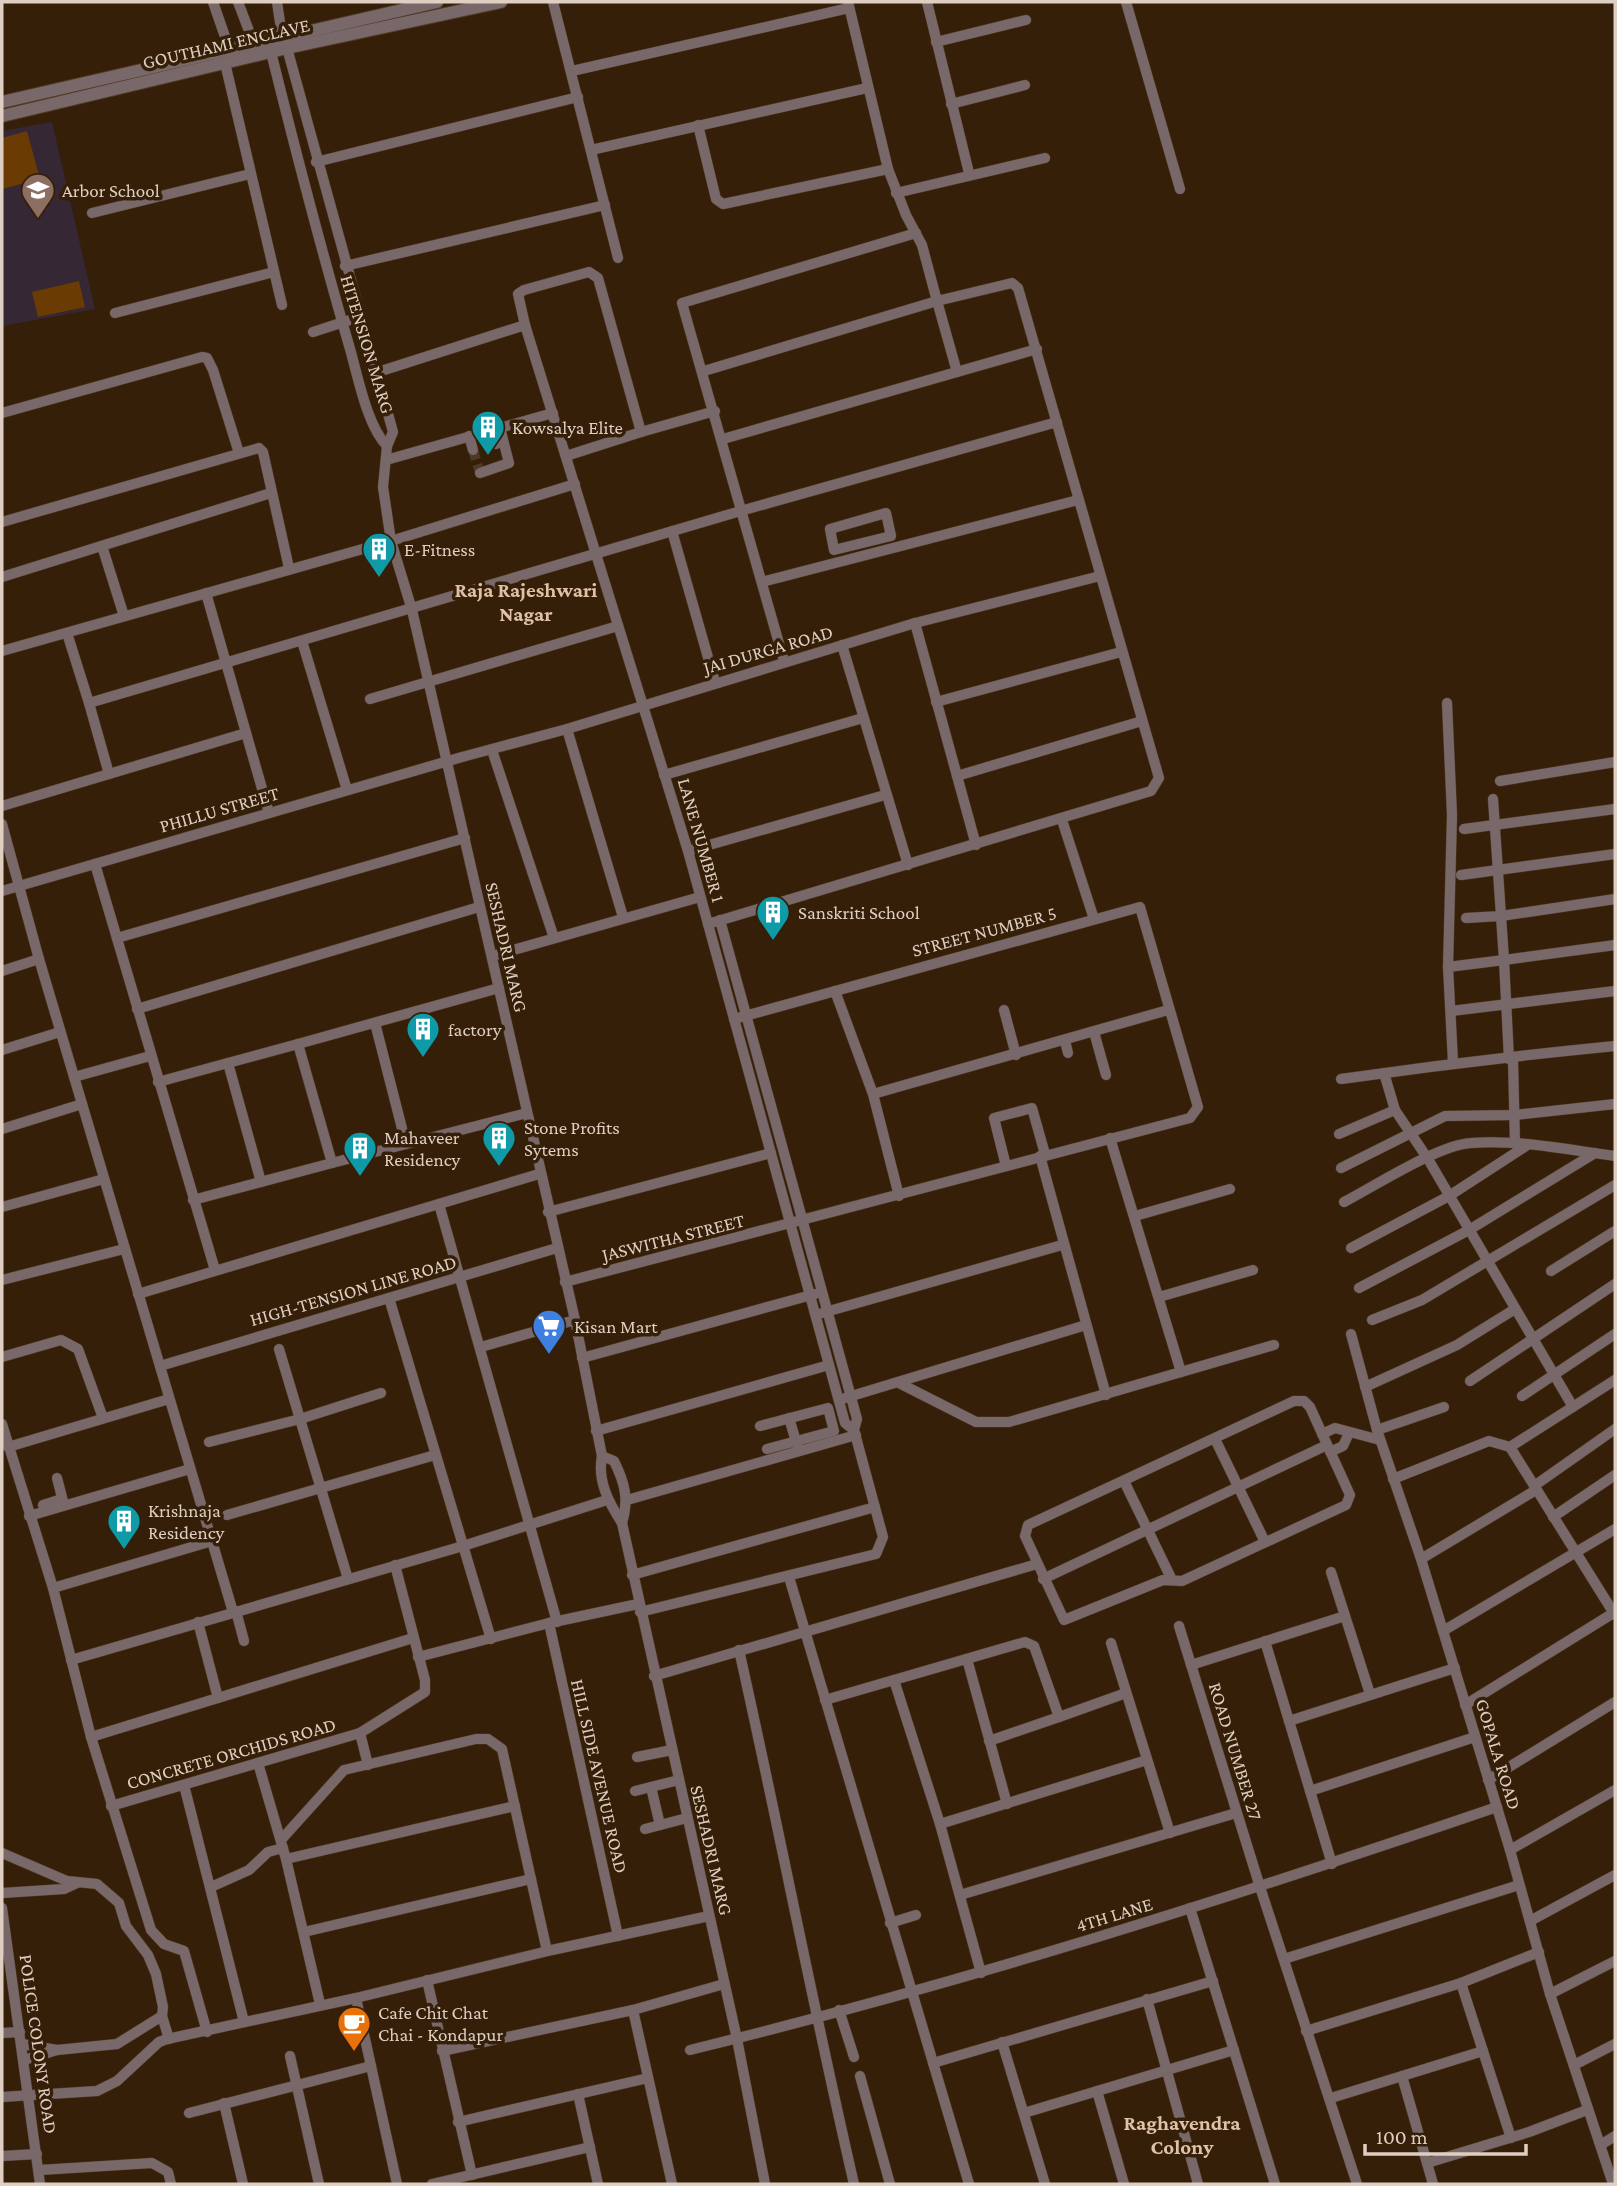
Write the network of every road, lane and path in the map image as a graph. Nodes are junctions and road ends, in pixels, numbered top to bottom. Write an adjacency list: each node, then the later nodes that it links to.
1 (213, 2): 15 (street)
2 (238, 2): 13 (street)
3 (277, 2): 11 (street, HITENSION MARG)
4 (437, 2): 11 (street, GOUTHAMI ENCLAVE)
5 (501, 2): 11 (street, GOUTHAMI ENCLAVE)
6 (553, 2): 16 (street)
7 (927, 2): 12 (street)
8 (1126, 2): 30 (street)
9 (849, 5): 16 (street); 18 (street)
10 (1026, 20): 12 (street)
11 (285, 42): 13 (street, GOUTHAMI ENCLAVE); 14 (street, GOUTHAMI ENCLAVE); 26 (street, HITENSION MARG)
12 (936, 42): 21 (street)
13 (254, 44): 15 (street, GOUTHAMI ENCLAVE)
14 (271, 52): 15 (street, GOUTHAMI ENCLAVE); 42 (street, HITENSION MARG)
15 (228, 57): 20 (street, GOUTHAMI ENCLAVE); 22 (street, GOUTHAMI ENCLAVE); 28 (street)
16 (572, 71): 19 (street)
17 (1025, 85): 21 (street)
18 (867, 88): 23 (street); 27 (street)
19 (578, 97): 24 (street); 26 (street)
20 (2, 102)
21 (951, 104): 29 (street)
22 (2, 116)
23 (698, 125): 24 (street); 27 (street)
24 (591, 150): 32 (street)
25 (1045, 159): 29 (street)
26 (316, 162): 36 (street, HITENSION MARG)
27 (888, 169): 31 (street)
28 (250, 173): 33 (street); 37 (street)
29 (970, 173): 31 (street)
30 (1180, 189)
31 (896, 193): 34 (street)
32 (605, 205): 35 (street); 36 (street)
33 (92, 214)
34 (916, 233): 38 (street); 46 (street)
35 (618, 258)
36 (345, 266): 41 (street, HITENSION MARG)
37 (274, 272): 39 (street); 40 (street)
38 (937, 301): 45 (street); 46 (street); 47 (street)
39 (282, 305)
40 (115, 313)
41 (359, 317): 42 (street); 48 (street, HITENSION MARG)
42 (343, 322): 44 (street); 58 (street, HITENSION MARG)
43 (525, 325): 48 (street); 51 (street, LANE NUMBER 1); 54 (street, LANE NUMBER 1)
44 (313, 332)
45 (1037, 349): 47 (street); 52 (street)
46 (704, 371): 49 (street)
47 (957, 372): 56 (street)
48 (375, 373): 58 (street, HITENSION MARG)
49 (715, 411): 54 (street); 56 (street)
50 (2, 413): 60 (street)
51 (553, 413): 53 (street); 61 (street, LANE NUMBER 1)
52 (1057, 422): 66 (street); 67 (street)
53 (496, 429): 55 (street); 57 (street); 63 (street)
54 (641, 432): 61 (street)
55 (470, 436): 59 (street); 62 (street)
56 (723, 439): 67 (street)
57 (496, 444)
58 (387, 446): 62 (street, SESHADRI MARG)
59 (473, 450)
60 (239, 453): 65 (street); 68 (street)
61 (566, 456): 64 (street, LANE NUMBER 1)
62 (386, 460): 71 (street, SESHADRI MARG)
63 (480, 473)
64 (575, 484): 71 (street); 76 (street, LANE NUMBER 1)
65 (271, 493): 73 (street); 79 (street)
66 (1079, 500): 75 (street); 80 (street)
67 (744, 510): 69 (street); 82 (street)
68 (2, 522)
69 (672, 531): 76 (street); 95 (street)
70 (882, 539): 72 (street); 74 (street); 75 (street)
71 (390, 541): 79 (street); 84 (street, SESHADRI MARG)
72 (864, 544): 74 (street); 77 (street)
73 (102, 546): 81 (street); 85 (street)
74 (845, 549): 78 (street)
75 (885, 550): 77 (street)
76 (596, 554): 84 (street); 87 (street, LANE NUMBER 1)
77 (867, 555): 78 (street)
78 (849, 559): 82 (street)
79 (289, 568): 83 (street)
80 (1100, 576): 86 (street, JAI DURGA ROAD); 92 (street)
81 (2, 577)
82 (762, 582): 93 (street)
83 (206, 593): 85 (street); 94 (street)
84 (412, 610): 89 (street); 96 (street, SESHADRI MARG)
85 (124, 616): 88 (street)
86 (915, 623): 90 (street, JAI DURGA ROAD); 98 (street)
87 (618, 626): 96 (street); 101 (street, LANE NUMBER 1)
88 (67, 632): 91 (street); 99 (street)
89 (302, 641): 94 (street); 113 (street)
90 (842, 645): 93 (street, JAI DURGA ROAD); 102 (street)
91 (2, 651)
92 (1121, 652): 98 (street); 103 (street)
93 (784, 661): 95 (street, JAI DURGA ROAD)
94 (226, 662): 99 (street); 105 (street)
95 (715, 682): 101 (street, JAI DURGA ROAD)
96 (429, 683): 97 (street); 107 (street, SESHADRI MARG)
97 (370, 699)
98 (936, 702): 111 (street)
99 (89, 703): 109 (street)
100 (1447, 703): 148 (street)
101 (642, 704): 104 (street, JAI DURGA ROAD); 110 (street, LANE NUMBER 1)
102 (863, 718): 110 (street); 114 (street)
103 (1142, 721): 111 (street); 119 (street)
104 (567, 729): 106 (street, JAI DURGA ROAD); 137 (street)
105 (246, 733): 109 (street); 118 (street)
106 (492, 750): 107 (street, JAI DURGA ROAD); 143 (street)
107 (447, 761): 113 (street, PHILLU STREET); 123 (street, SESHADRI MARG)
108 (1615, 762): 112 (street)
109 (109, 774): 116 (street)
110 (664, 775): 125 (street, LANE NUMBER 1)
111 (957, 776): 124 (street)
112 (1500, 781)
113 (347, 790): 118 (street, PHILLU STREET)
114 (885, 795): 125 (street); 128 (street)
115 (1493, 799): 121 (street)
116 (2, 806)
117 (1615, 809): 121 (street)
118 (269, 813): 127 (street, PHILLU STREET)
119 (1062, 820): 124 (street); 139 (street)
120 (2, 824): 131 (street)
121 (1493, 825): 122 (street); 129 (street)
122 (1464, 829)
123 (465, 838): 135 (street, SESHADRI MARG); 142 (street)
124 (976, 845): 128 (street)
125 (688, 851): 133 (street, LANE NUMBER 1)
126 (1615, 854): 129 (street)
127 (95, 864): 131 (street, PHILLU STREET); 142 (street)
128 (908, 865): 140 (street)
129 (1497, 871): 130 (street); 136 (street)
130 (1461, 875)
131 (18, 887): 132 (street, PHILLU STREET); 146 (street)
132 (2, 891)
133 (700, 897): 137 (street); 141 (street, LANE NUMBER 1)
134 (1615, 899): 136 (street)
135 (480, 907): 145 (street, SESHADRI MARG); 154 (street)
136 (1501, 916): 138 (street); 147 (street)
137 (623, 917): 143 (street)
138 (1466, 918)
139 (1094, 919): 151 (street, STREET NUMBER 5); 156 (street, STREET NUMBER 5)
140 (720, 920): 141 (street); 158 (street)
141 (708, 924): 159 (street, LANE NUMBER 1)
142 (117, 938): 154 (street)
143 (554, 938): 145 (street)
144 (1615, 945): 147 (street)
145 (492, 956): 150 (street, SESHADRI MARG)
146 (39, 959): 149 (street); 161 (street)
147 (1504, 960): 148 (street); 153 (street)
148 (1448, 967): 157 (street)
149 (2, 971)
150 (499, 988): 160 (street); 182 (street, SESHADRI MARG)
151 (835, 991): 158 (street, STREET NUMBER 5); 178 (street)
152 (1615, 991): 153 (street)
153 (1507, 1004): 157 (street); 170 (street)
154 (137, 1009): 169 (street)
155 (1004, 1010): 168 (street)
156 (1168, 1010): 162 (street); 187 (street, JASWITHA STREET)
157 (1451, 1011): 171 (street)
158 (746, 1016): 159 (street, STREET NUMBER 5); 212 (street)
159 (734, 1020): 191 (street, LANE NUMBER 1)
160 (375, 1023): 164 (street); 188 (street)
161 (60, 1032): 166 (street); 175 (street)
162 (1094, 1032): 163 (street); 174 (street)
163 (1065, 1041): 167 (street); 168 (street)
164 (298, 1044): 172 (street); 196 (street)
165 (1615, 1046): 170 (street)
166 (2, 1050)
167 (1068, 1053)
168 (1016, 1055): 178 (street)
169 (150, 1056): 175 (street); 177 (street)
170 (1511, 1059): 171 (street); 183 (street)
171 (1453, 1062): 173 (street)
172 (228, 1063): 177 (street); 201 (street)
173 (1384, 1073): 176 (street); 181 (street)
174 (1106, 1075)
175 (74, 1077): 179 (street)
176 (1341, 1079)
177 (158, 1082): 206 (street)
178 (873, 1094): 204 (street)
179 (82, 1104): 184 (street); 200 (street)
180 (1615, 1104): 183 (street)
181 (1395, 1110): 185 (street); 186 (street)
182 (527, 1113): 188 (street); 199 (street, SESHADRI MARG)
183 (1515, 1115): 185 (street); 189 (street)
184 (2, 1129)
185 (1410, 1132): 195 (street); 198 (street)
186 (1339, 1134)
187 (1110, 1138): 193 (street, JASWITHA STREET); 211 (street)
188 (406, 1144): 196 (street)
189 (1515, 1144): 190 (street); 195 (street)
190 (1527, 1145): 192 (street); 205 (street)
191 (771, 1153): 210 (street); 213 (street, LANE NUMBER 1)
192 (1595, 1153): 194 (street); 214 (street)
193 (1043, 1155): 197 (street, JASWITHA STREET); 197 (street); 216 (street)
194 (1615, 1156)
195 (1428, 1159): 205 (street); 207 (street)
196 (332, 1163): 201 (street)
197 (1006, 1166): 204 (street, JASWITHA STREET)
198 (1342, 1168)
199 (539, 1174): 208 (street); 210 (street, SESHADRI MARG)
200 (104, 1179): 209 (street); 217 (street)
201 (261, 1182): 206 (street)
202 (1615, 1185): 220 (street)
203 (1230, 1189): 211 (street)
204 (899, 1196): 212 (street, JASWITHA STREET)
205 (1448, 1196): 214 (street); 219 (street)
206 (193, 1200): 221 (street)
207 (1344, 1202)
208 (439, 1204): 221 (street); 224 (street, HILL SIDE AVENUE ROAD)
209 (2, 1207)
210 (548, 1212): 218 (street, SESHADRI MARG)
211 (1135, 1216): 232 (street)
212 (803, 1222): 213 (street, JASWITHA STREET); 229 (street)
213 (791, 1225): 226 (street, JASWITHA STREET); 231 (street, LANE NUMBER 1)
214 (1469, 1230): 220 (street); 228 (street)
215 (1615, 1231): 223 (street)
216 (1062, 1245): 235 (street); 239 (street)
217 (124, 1248): 225 (street); 230 (street)
218 (557, 1248): 224 (street, HIGH-TENSION LINE ROAD); 226 (street, SESHADRI MARG)
219 (1352, 1248)
220 (1488, 1261): 234 (street); 238 (street)
221 (215, 1270): 230 (street)
222 (1253, 1270): 232 (street)
223 (1551, 1271)
224 (461, 1276): 233 (street, HIGH-TENSION LINE ROAD); 244 (street, HILL SIDE AVENUE ROAD)
225 (2, 1280)
226 (565, 1282): 237 (street, SESHADRI MARG)
227 (1615, 1284): 242 (street)
228 (1359, 1288)
229 (822, 1292): 231 (street); 235 (street)
230 (138, 1294): 249 (street)
231 (810, 1295): 236 (street, LANE NUMBER 1); 247 (street)
232 (1159, 1297): 250 (street)
233 (389, 1298): 249 (street, HIGH-TENSION LINE ROAD); 282 (street)
234 (1515, 1309): 242 (street); 255 (street)
235 (827, 1311): 236 (street); 259 (street)
236 (815, 1315): 248 (street, LANE NUMBER 1)
237 (575, 1320): 244 (street); 247 (street, SESHADRI MARG)
238 (1372, 1320)
239 (1086, 1325): 254 (street); 257 (street)
240 (1351, 1334): 255 (street, GOPALA ROAD)
241 (1615, 1334): 251 (street)
242 (1533, 1342): 251 (street); 253 (street)
243 (1274, 1345): 250 (street)
244 (481, 1347): 301 (street, HILL SIDE AVENUE ROAD)
245 (279, 1349): 266 (street)
246 (2, 1357): 264 (street)
247 (582, 1358): 270 (street, SESHADRI MARG)
248 (829, 1365): 261 (street, LANE NUMBER 1); 270 (street)
249 (160, 1366): 260 (street)
250 (1181, 1372): 257 (street)
251 (1553, 1376): 258 (street); 263 (street)
252 (1615, 1380): 263 (street)
253 (1470, 1381)
254 (899, 1383): 257 (street); 259 (street)
255 (1365, 1387): 274 (street, GOPALA ROAD)
256 (381, 1393): 266 (street)
257 (1106, 1395)
258 (1522, 1396)
259 (850, 1397): 261 (street); 271 (street)
260 (169, 1399): 264 (street); 284 (street)
261 (838, 1400): 271 (street, LANE NUMBER 1)
262 (1444, 1407): 274 (street)
263 (1573, 1407): 279 (street)
264 (103, 1418): 278 (street)
265 (789, 1418): 268 (street); 277 (street); 277 (street)
266 (300, 1419): 276 (street); 292 (street)
267 (2, 1423): 278 (street)
268 (760, 1426)
269 (1615, 1429): 291 (street)
270 (596, 1431): 283 (street, SESHADRI MARG)
271 (855, 1432): 277 (street); 296 (street)
272 (1349, 1433): 273 (street); 274 (street); 280 (street)
273 (1322, 1434): 275 (street); 280 (street)
274 (1379, 1435): 287 (street, GOPALA ROAD)
275 (1215, 1439): 288 (street); 289 (street)
276 (209, 1442)
277 (798, 1446): 281 (street); 294 (street)
278 (8, 1447): 298 (street)
279 (1510, 1447): 287 (street); 291 (street)
280 (1329, 1448): 289 (street); 305 (street)
281 (767, 1449)
282 (435, 1455): 292 (street); 306 (street)
283 (602, 1456): 293 (street, SESHADRI MARG); 294 (street, SESHADRI MARG)
284 (190, 1468): 295 (street); 304 (street)
285 (1615, 1475): 299 (street)
286 (57, 1478): 295 (street)
287 (1393, 1479): 308 (street, GOPALA ROAD)
288 (1124, 1481): 302 (street); 309 (street)
289 (1237, 1486): 302 (street); 305 (street)
290 (26, 1487): 295 (street)
291 (1535, 1488): 299 (street); 308 (street)
292 (321, 1489): 297 (street); 315 (street)
293 (607, 1500): 300 (street, SESHADRI MARG); 301 (street)
294 (627, 1500): 300 (street, SESHADRI MARG)
295 (63, 1503): 298 (street)
296 (875, 1507): 312 (street); 313 (street)
297 (227, 1515)
298 (29, 1516): 317 (street)
299 (1553, 1517): 307 (street)
300 (622, 1523): 312 (street, SESHADRI MARG)
301 (528, 1526): 306 (street); 323 (street, HILL SIDE AVENUE ROAD)
302 (1147, 1529): 314 (street); 316 (street)
303 (1615, 1529): 307 (street)
304 (212, 1541): 317 (street); 319 (street)
305 (1265, 1542): 316 (street)
306 (463, 1546): 310 (street); 328 (street)
307 (1575, 1552): 320 (street); 326 (street)
308 (1421, 1559): 326 (street, GOPALA ROAD)
309 (1037, 1564): 314 (street); 325 (street)
310 (395, 1565): 315 (street); 327 (street)
311 (1331, 1572): 321 (street)
312 (632, 1575): 318 (street, SESHADRI MARG)
313 (789, 1577): 318 (street); 325 (street)
314 (1043, 1578): 316 (street)
315 (348, 1579): 319 (street)
316 (1172, 1580)
317 (53, 1588): 335 (street)
318 (639, 1608): 323 (street); 338 (street, SESHADRI MARG)
319 (235, 1612): 322 (street); 329 (street)
320 (1615, 1613): 345 (street)
321 (1345, 1616): 330 (street); 341 (street)
322 (198, 1622): 335 (street); 342 (street)
323 (553, 1622): 328 (street); 394 (street, HILL SIDE AVENUE ROAD)
324 (1179, 1626): 336 (street, ROAD NUMBER 27)
325 (804, 1631): 332 (street); 343 (street)
326 (1443, 1631): 337 (street, GOPALA ROAD)
327 (413, 1638): 333 (street); 342 (street)
328 (491, 1639): 333 (street)
329 (244, 1641)
330 (1265, 1641): 336 (street); 347 (street)
331 (1111, 1643): 340 (street)
332 (739, 1650): 338 (street); 412 (street)
333 (418, 1657): 348 (street, CONCRETE ORCHIDS ROAD)
334 (967, 1658): 339 (street); 346 (street); 351 (street)
335 (71, 1660): 349 (street)
336 (1191, 1665): 368 (street, ROAD NUMBER 27)
337 (1455, 1668): 341 (street); 345 (street, GOPALA ROAD)
338 (654, 1676): 352 (street, SESHADRI MARG)
339 (894, 1679): 343 (street); 370 (street)
340 (1126, 1693): 346 (street); 354 (street)
341 (1370, 1694): 347 (street)
342 (218, 1698): 349 (street)
343 (825, 1700): 392 (street)
344 (1615, 1702): 358 (street)
345 (1465, 1705): 350 (street, GOPALA ROAD)
346 (1059, 1717): 351 (street)
347 (1289, 1720): 363 (street)
348 (360, 1733): 355 (street, CONCRETE ORCHIDS ROAD); 356 (street)
349 (91, 1737): 365 (street)
350 (1475, 1737): 358 (street, GOPALA ROAD); 363 (street)
351 (989, 1741): 364 (street)
352 (672, 1750): 353 (street); 357 (street, SESHADRI MARG)
353 (638, 1757)
354 (1147, 1760): 364 (street); 373 (street)
355 (258, 1763): 359 (street, CONCRETE ORCHIDS ROAD); 374 (street)
356 (368, 1765): 366 (street); 374 (street)
357 (679, 1780): 360 (street); 369 (street, SESHADRI MARG)
358 (1488, 1780): 367 (street, GOPALA ROAD)
359 (184, 1785): 365 (street, CONCRETE ORCHIDS ROAD); 383 (street)
360 (651, 1787): 362 (street); 371 (street)
361 (1615, 1790): 375 (street)
362 (635, 1791)
363 (1310, 1791): 378 (street)
364 (1007, 1804): 370 (street)
365 (111, 1806): 416 (street)
366 (515, 1806): 377 (street); 380 (street)
367 (1497, 1807): 375 (street, GOPALA ROAD); 378 (street, 4TH LANE)
368 (1237, 1814): 373 (street); 384 (street, ROAD NUMBER 27)
369 (687, 1818): 371 (street); 389 (street, SESHADRI MARG)
370 (940, 1824): 386 (street)
371 (660, 1825): 372 (street)
372 (645, 1829)
373 (1170, 1833): 386 (street)
374 (282, 1844): 377 (street); 383 (street)
375 (1510, 1850): 382 (street, GOPALA ROAD)
376 (2, 1853): 381 (street)
377 (286, 1859): 393 (street)
378 (1332, 1864): 384 (street, 4TH LANE)
379 (1615, 1875): 391 (street)
380 (531, 1880): 393 (street); 395 (street)
381 (78, 1883): 385 (street); 411 (street)
382 (1519, 1885): 391 (street, GOPALA ROAD); 397 (street)
383 (211, 1887): 413 (street)
384 (1260, 1887): 388 (street, 4TH LANE); 397 (street, ROAD NUMBER 27)
385 (2, 1892)
386 (960, 1895): 399 (street)
387 (2, 1908): 415 (street, POLICE COLONY ROAD)
388 (1190, 1908): 399 (street, 4TH LANE); 401 (street)
389 (709, 1916): 394 (street); 403 (street, SESHADRI MARG)
390 (916, 1916): 392 (street)
391 (1530, 1922): 396 (street, GOPALA ROAD)
392 (890, 1923): 404 (street)
393 (304, 1932): 408 (street)
394 (618, 1936): 395 (street)
395 (547, 1951): 400 (street)
396 (1539, 1952): 402 (street); 405 (street, GOPALA ROAD)
397 (1284, 1959): 414 (street, ROAD NUMBER 27)
398 (1615, 1961): 405 (street)
399 (981, 1973): 404 (street, 4TH LANE)
400 (428, 1980): 406 (street); 426 (street)
401 (1213, 1981): 407 (street); 425 (street)
402 (1461, 1983): 414 (street); 427 (street)
403 (724, 1984): 409 (street); 419 (street, SESHADRI MARG)
404 (910, 1994): 410 (street, 4TH LANE); 431 (street)
405 (1550, 1994): 432 (street, GOPALA ROAD)
406 (356, 1998): 408 (street); 433 (street)
407 (1146, 1999): 420 (street); 434 (street)
408 (320, 2004): 413 (street)
409 (633, 2010): 426 (street); 437 (street)
410 (839, 2010): 412 (street, 4TH LANE); 429 (street)
411 (162, 2016): 418 (street); 423 (street)
412 (815, 2017): 419 (street, 4TH LANE); 467 (street)
413 (244, 2022): 416 (street)
414 (1306, 2031): 443 (street, ROAD NUMBER 27)
415 (20, 2032): 417 (street); 421 (street, POLICE COLONY ROAD)
416 (207, 2032): 418 (street)
417 (2, 2033)
418 (169, 2039): 442 (street)
419 (737, 2039): 424 (street, 4TH LANE); 466 (street, SESHADRI MARG)
420 (1002, 2042): 431 (street); 447 (street)
421 (22, 2044): 423 (street); 430 (street, POLICE COLONY ROAD)
422 (1615, 2044): 432 (street)
423 (57, 2050): 430 (street)
424 (690, 2050)
425 (1234, 2050): 434 (street); 473 (street)
426 (442, 2051): 448 (street)
427 (1483, 2051): 436 (street); 450 (street)
428 (289, 2056): 438 (street)
429 (853, 2057)
430 (24, 2060): 442 (street, POLICE COLONY ROAD)
431 (933, 2063): 469 (street)
432 (1574, 2065): 445 (street, GOPALA ROAD)
433 (371, 2066): 438 (street); 462 (street)
434 (1166, 2070): 439 (street); 472 (street)
435 (860, 2076): 468 (street)
436 (1402, 2076): 443 (street); 455 (street)
437 (648, 2078): 440 (street); 465 (street)
438 (296, 2083): 444 (street); 461 (street)
439 (1097, 2091): 447 (street); 471 (street)
440 (578, 2094): 448 (street); 452 (street)
441 (2, 2097): 442 (street)
442 (28, 2097): 453 (street, POLICE COLONY ROAD)
443 (1331, 2098): 474 (street, ROAD NUMBER 27)
444 (224, 2103): 446 (street); 460 (street)
445 (1587, 2110): 450 (street); 451 (street, GOPALA ROAD)
446 (189, 2113)
447 (1024, 2113): 470 (street)
448 (458, 2122): 457 (street)
449 (1615, 2136): 451 (street)
450 (1511, 2138): 455 (street)
451 (1602, 2144): 476 (street, GOPALA ROAD)
452 (590, 2147): 457 (street); 464 (street)
453 (37, 2154): 454 (street); 456 (street, POLICE COLONY ROAD)
454 (2, 2156)
455 (1427, 2163): 475 (street)
456 (40, 2170): 458 (street, POLICE COLONY ROAD); 459 (street)
457 (472, 2175): 463 (street)
458 (40, 2184)
459 (170, 2184)
460 (243, 2184)
461 (319, 2184)
462 (397, 2184)
463 (432, 2184)
464 (598, 2184)
465 (672, 2184)
466 (765, 2184)
467 (853, 2184)
468 (890, 2184)
469 (969, 2184)
470 (1045, 2184)
471 (1124, 2184)
472 (1198, 2184)
473 (1275, 2184)
474 (1357, 2184)
475 (1433, 2184)
476 (1613, 2184)

